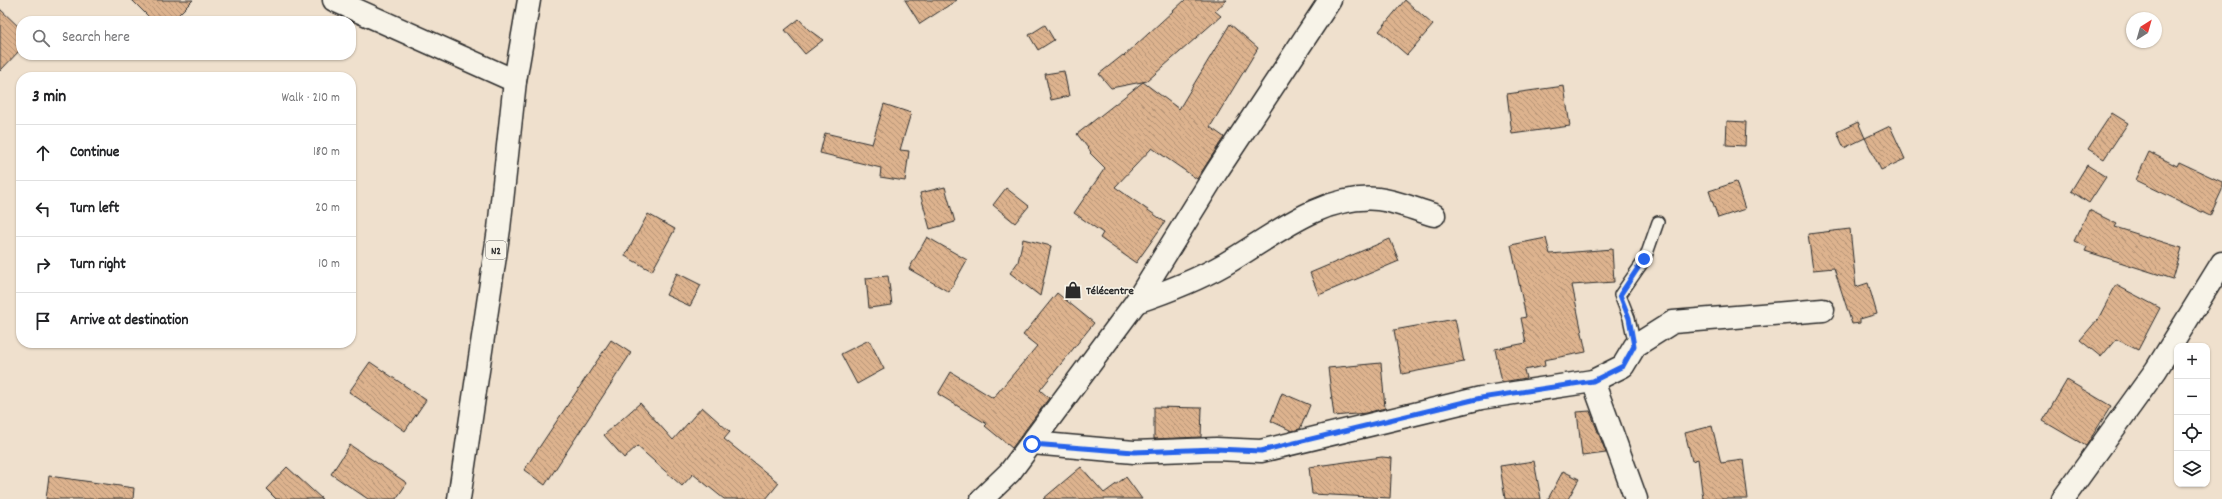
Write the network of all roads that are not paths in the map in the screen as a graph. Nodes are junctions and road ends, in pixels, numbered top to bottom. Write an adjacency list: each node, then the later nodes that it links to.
1 (334, 0): 4 (main road)
2 (529, 0): 4 (main road, N2)
3 (1330, 0): 8 (main road)
4 (515, 81): 13 (main road, N2)
5 (1434, 215): 8 (main road)
6 (1658, 222): 10 (lane)
7 (2222, 263): 16 (main road)
8 (1136, 302): 12 (main road)
9 (1823, 310): 10 (main road)
10 (1634, 346): 11 (main road)
11 (1593, 381): 12 (main road); 15 (main road)
12 (1032, 444): 14 (main road)
13 (459, 499)
14 (982, 499)
15 (1636, 499)
16 (2062, 499)

